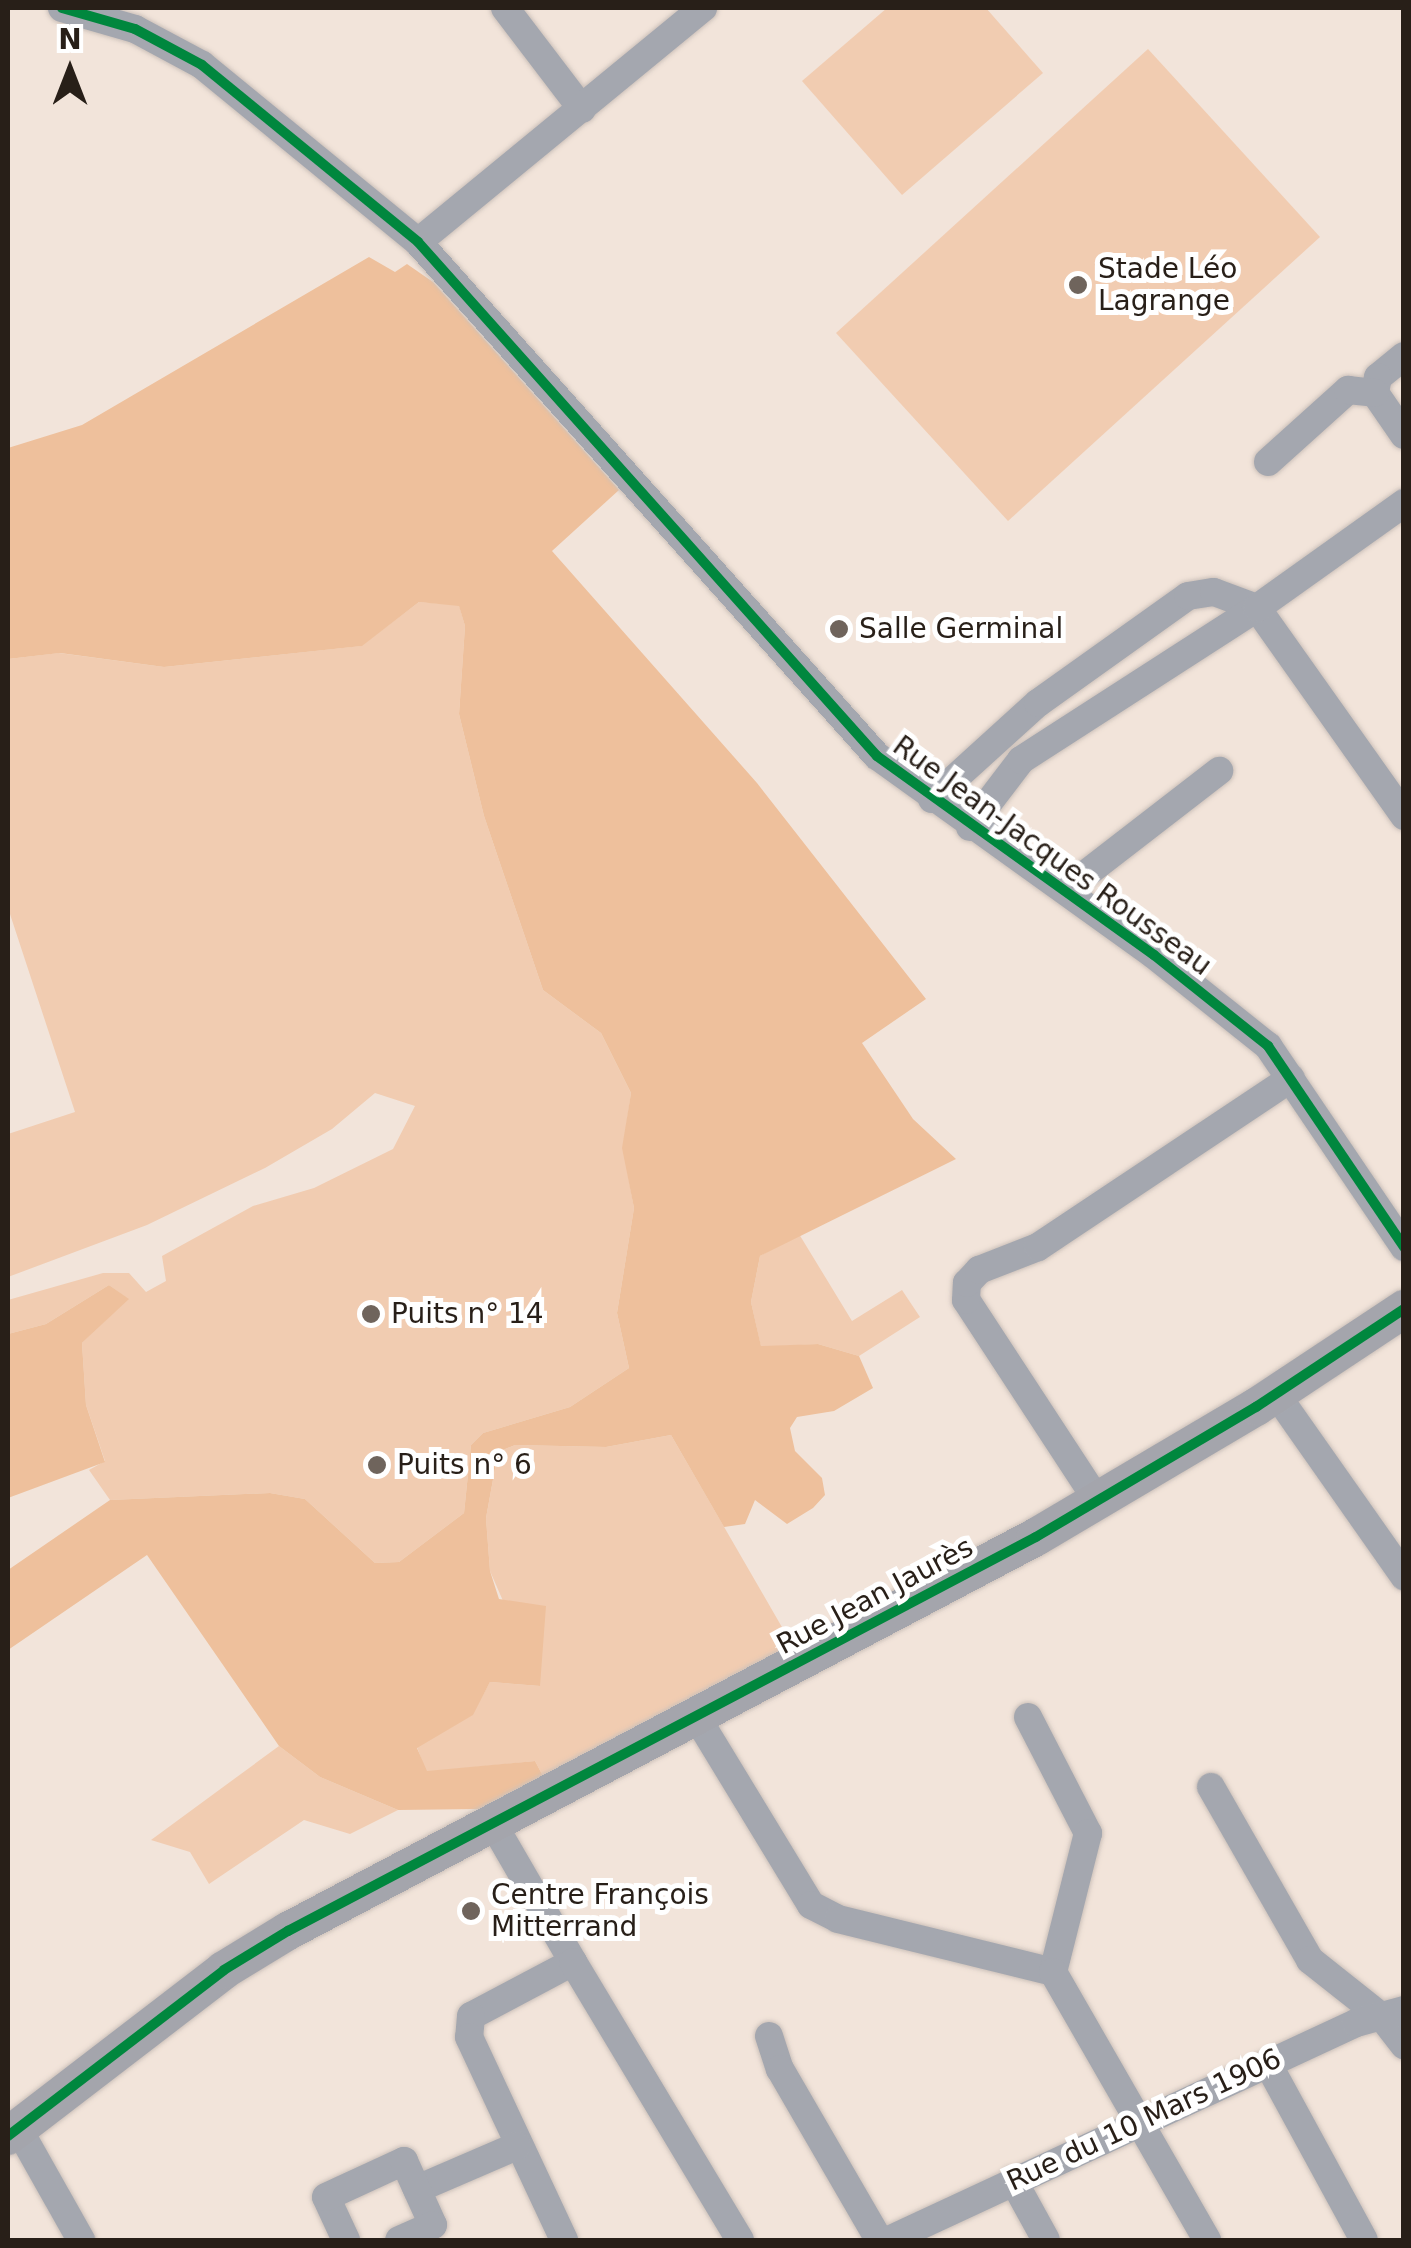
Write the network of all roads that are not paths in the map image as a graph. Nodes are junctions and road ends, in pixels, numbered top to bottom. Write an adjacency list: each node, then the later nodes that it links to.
1 (62, 8): 5 (street, Rue Jean-Jacques Rousseau)
2 (505, 8): 4 (street)
3 (703, 8): 4 (street)
4 (582, 109): 5 (street)
5 (418, 242): 13 (street, Rue Jean-Jacques Rousseau)
6 (1404, 356): 7 (street)
7 (1375, 393): 8 (street); 9 (street)
8 (1404, 436)
9 (1268, 462)
10 (1404, 502): 11 (street)
11 (1257, 608): 13 (street); 14 (street); 15 (street)
12 (1219, 771): 16 (street)
13 (932, 800): 15 (street, Rue Jean-Jacques Rousseau)
14 (1404, 816)
15 (970, 827): 16 (street, Rue Jean-Jacques Rousseau)
16 (1065, 890): 17 (street, Rue Jean-Jacques Rousseau)
17 (1291, 1078): 18 (street, Rue Jean-Jacques Rousseau); 21 (street)
18 (1404, 1247)
19 (1399, 1321): 20 (street, Rue Jean Jaurès)
20 (1276, 1394): 21 (street, Rue Jean Jaurès); 22 (street)
21 (1097, 1500): 23 (street, Rue Jean Jaurès)
22 (1404, 1576)
23 (696, 1716): 26 (street, Rue Jean Jaurès); 28 (street)
24 (1028, 1717): 28 (street)
25 (1211, 1787): 29 (street)
26 (492, 1822): 27 (street); 34 (street, Rue Jean Jaurès)
27 (573, 1962): 35 (street); 42 (street)
28 (1052, 1972): 33 (street)
29 (1393, 2013): 31 (street); 32 (street, Rue du 10 Mars 1906)
30 (770, 2036): 43 (street)
31 (1404, 2046)
32 (1268, 2064): 33 (street, Rue du 10 Mars 1906); 47 (street)
33 (1141, 2122): 36 (street, Rue du 10 Mars 1906); 46 (street)
34 (13, 2132): 38 (street)
35 (517, 2146): 37 (street); 41 (street)
36 (1013, 2180): 44 (street, Rue du 10 Mars 1906); 45 (street)
37 (417, 2189): 39 (street); 40 (street)
38 (81, 2240)
39 (346, 2240)
40 (399, 2240)
41 (564, 2240)
42 (740, 2240)
43 (879, 2240)
44 (890, 2240)
45 (1046, 2240)
46 (1206, 2240)
47 (1364, 2240)

